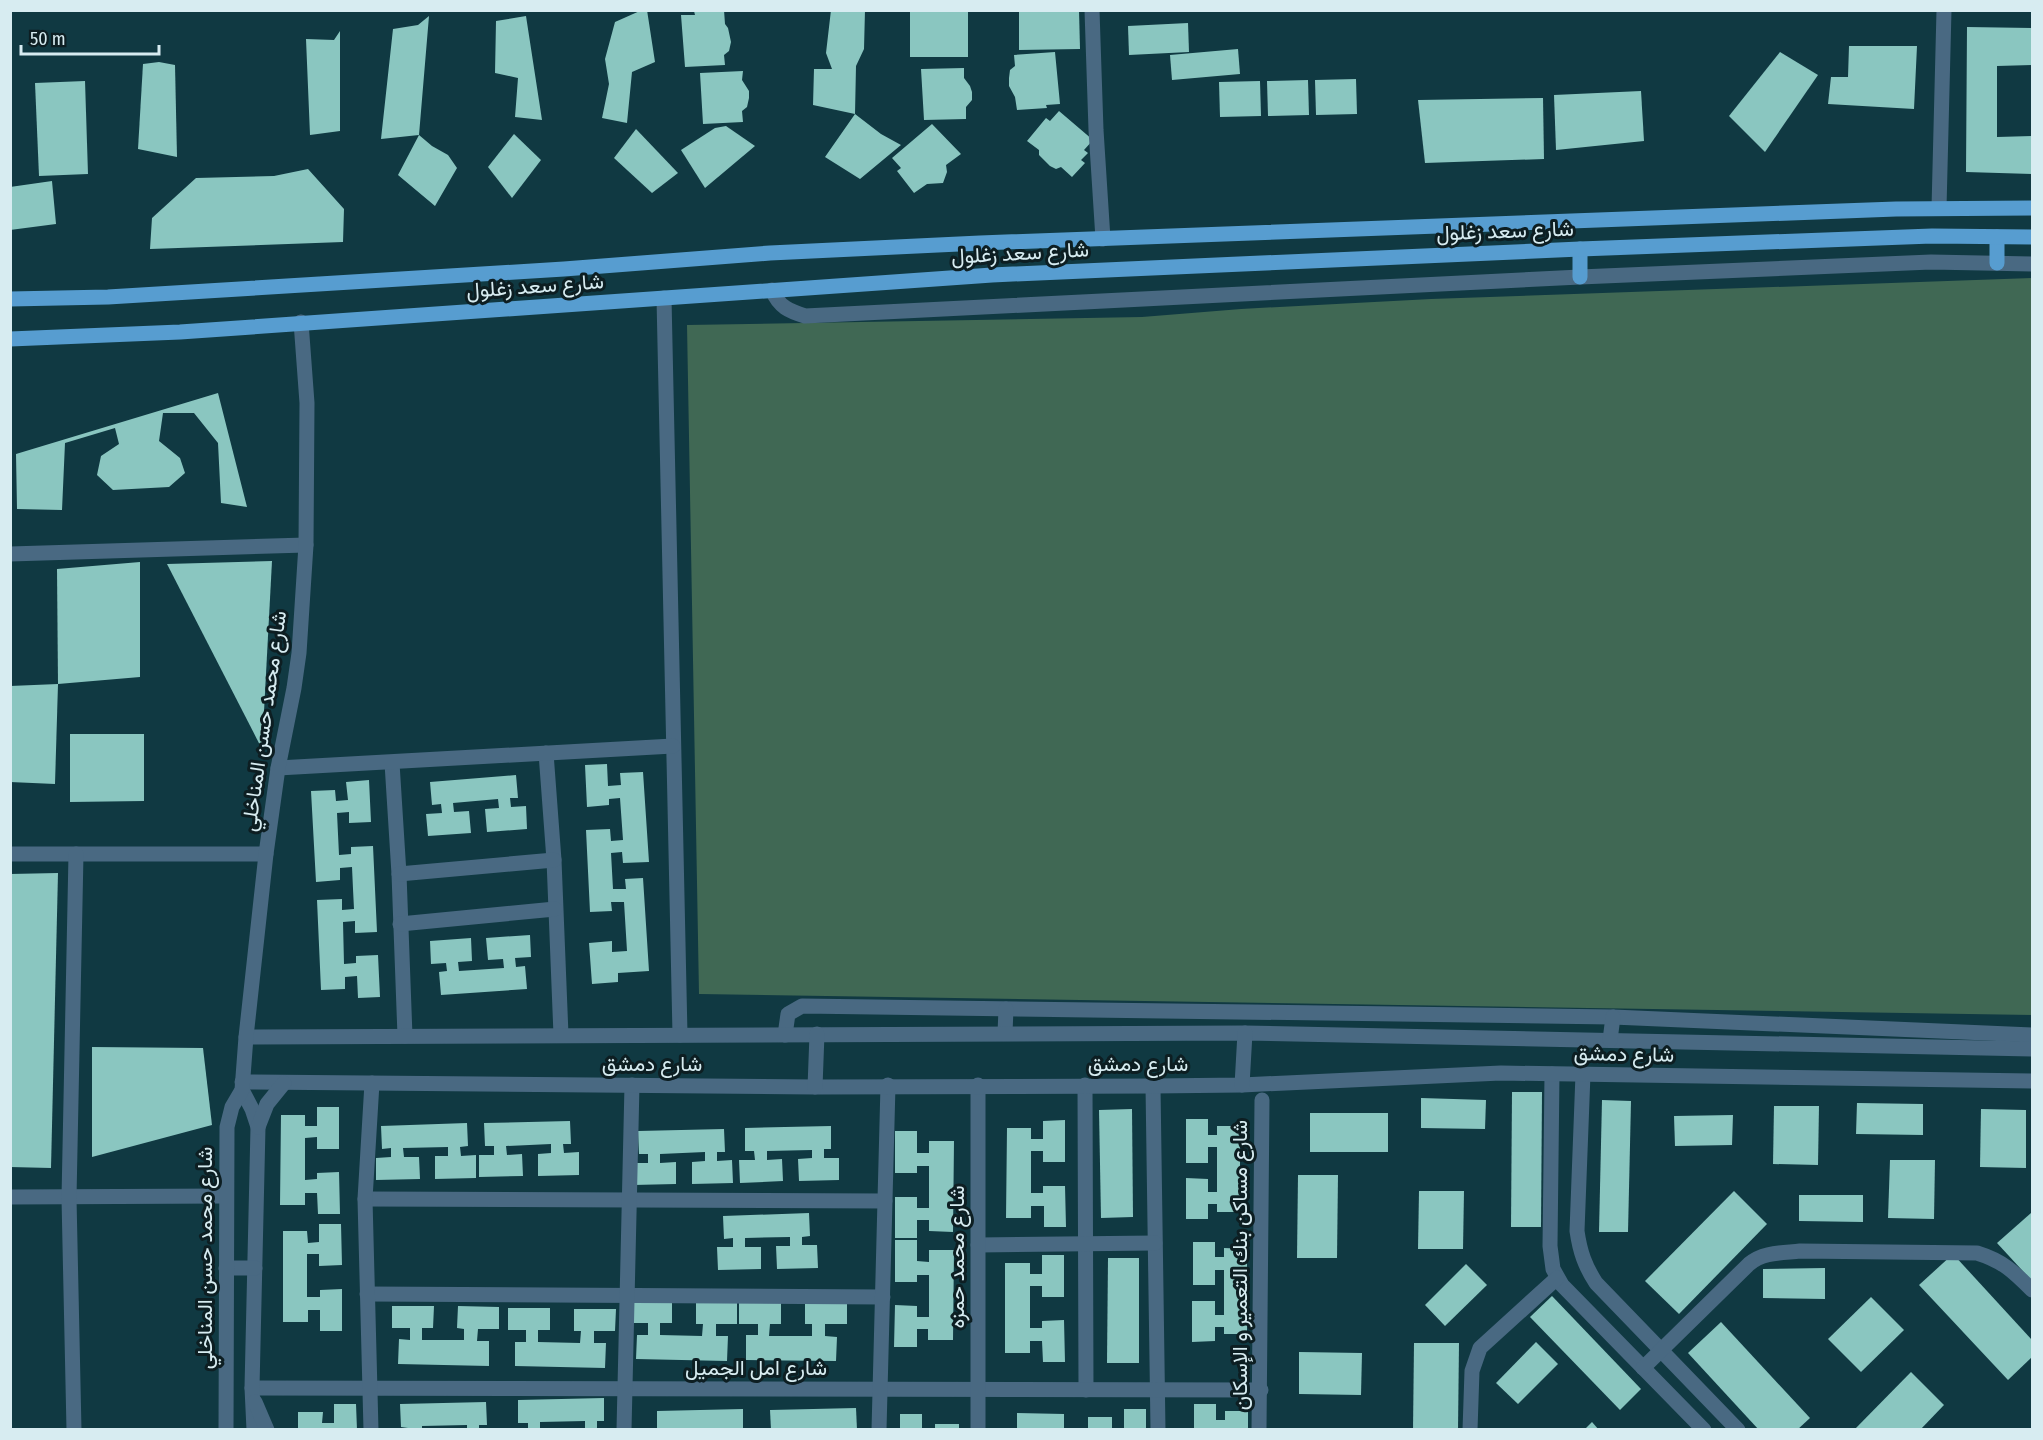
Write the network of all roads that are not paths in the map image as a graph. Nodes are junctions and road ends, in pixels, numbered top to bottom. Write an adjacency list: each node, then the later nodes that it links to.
1 (1092, 10): 8 (street)
2 (1944, 10): 3 (street)
3 (1939, 208): 4 (main road, شارع سعد زغلول); 5 (main road, شارع سعد زغلول)
4 (2032, 208)
5 (1299, 232): 8 (main road, شارع سعد زغلول); 10 (main road)
6 (1997, 237): 7 (main road, شارع سعد زغلول); 9 (main road, شارع سعد زغلول); 11 (main road)
7 (2032, 237)
8 (1103, 239): 16 (main road, شارع سعد زغلول)
9 (1580, 249): 10 (main road, شارع سعد زغلول); 13 (main road)
10 (1301, 260): 14 (main road, شارع سعد زغلول)
11 (1997, 263): 12 (street); 13 (street)
12 (2032, 264)
13 (1580, 277): 14 (street)
14 (772, 290): 15 (main road, شارع سعد زغلول)
15 (664, 298): 17 (main road, شارع سعد زغلول); 21 (street)
16 (10, 299)
17 (301, 322): 18 (main road, شارع سعد زغلول); 19 (street, شارع محمد حسن المناخلي)
18 (10, 339)
19 (306, 545): 20 (street); 24 (street, شارع محمد حسن المناخلي)
20 (10, 554)
21 (673, 746): 22 (street); 38 (street)
22 (546, 753): 23 (street); 28 (street)
23 (392, 763): 24 (street); 29 (street)
24 (278, 768): 27 (street, شارع محمد حسن المناخلي)
25 (10, 854): 26 (street)
26 (76, 854): 27 (street); 62 (street)
27 (266, 854): 42 (street, شارع محمد حسن المناخلي)
28 (554, 860): 29 (street); 30 (street)
29 (399, 874): 31 (street)
30 (555, 909): 31 (street); 37 (street)
31 (400, 924): 41 (street)
32 (1006, 1009): 33 (street); 35 (street); 39 (street)
33 (1613, 1017): 40 (street); 43 (street)
34 (1245, 1032): 35 (street, شارع دمشق); 43 (street, شارع دمشق); 54 (street)
35 (1005, 1033): 36 (street, شارع دمشق)
36 (817, 1034): 39 (street, شارع دمشق); 57 (street)
37 (561, 1035): 38 (street, شارع دمشق); 41 (street, شارع دمشق)
38 (680, 1035): 39 (street, شارع دمشق)
39 (785, 1035)
40 (2032, 1035)
41 (405, 1036): 42 (street, شارع دمشق)
42 (246, 1037): 55 (street, شارع محمد حسن المناخلي)
43 (1610, 1040): 44 (street, شارع دمشق)
44 (2032, 1049)
45 (1552, 1074): 46 (street, شارع دمشق); 54 (street, شارع دمشق); 71 (street)
46 (1582, 1074): 47 (street, شارع دمشق); 76 (street)
47 (2032, 1081)
48 (284, 1083): 49 (street, شارع دمشق); 55 (street, شارع دمشق); 59 (street)
49 (372, 1083): 50 (street, شارع دمشق); 63 (street)
50 (632, 1085): 57 (street, شارع دمشق); 64 (street)
51 (888, 1085): 52 (street, شارع دمشق); 57 (street, شارع دمشق); 65 (street)
52 (978, 1085): 53 (street, شارع دمشق); 68 (street, شارع محمد حمزه)
53 (1085, 1085): 56 (street, شارع دمشق); 67 (street)
54 (1242, 1085): 56 (street, شارع دمشق)
55 (242, 1086): 59 (street, شارع محمد حسن المناخلي); 60 (street, شارع محمد حسن المناخلي)
56 (1153, 1086): 66 (street)
57 (815, 1087)
58 (1262, 1100): 84 (street, شارع مساكن بنك التعمير و الإسكان)
59 (258, 1127): 70 (street, شارع محمد حسن المناخلي)
60 (226, 1196): 62 (street); 69 (street, شارع محمد حسن المناخلي)
61 (10, 1197): 62 (street)
62 (69, 1198): 86 (street)
63 (364, 1199): 64 (street); 73 (street)
64 (630, 1200): 65 (street); 74 (street)
65 (885, 1201): 75 (street)
66 (1155, 1243): 67 (street); 83 (street)
67 (1087, 1244): 68 (street); 82 (street)
68 (978, 1245): 81 (street, شارع محمد حمزه)
69 (226, 1268): 70 (street); 87 (street, شارع محمد حسن المناخلي)
70 (255, 1268): 85 (street, شارع محمد حسن المناخلي)
71 (1557, 1278): 77 (street); 96 (street)
72 (2032, 1290): 76 (street)
73 (367, 1294): 74 (street); 78 (street)
74 (627, 1295): 75 (street); 79 (street)
75 (883, 1297): 80 (street)
76 (1662, 1350): 77 (street); 98 (street)
77 (1643, 1368): 97 (street)
78 (370, 1388): 79 (street, شارع امل الجميل); 85 (street, شارع امل الجميل); 90 (street)
79 (625, 1389): 80 (street, شارع امل الجميل); 91 (street)
80 (880, 1389): 81 (street, شارع امل الجميل); 92 (street)
81 (978, 1390): 82 (street, شارع امل الجميل); 93 (street, شارع محمد حمزه)
82 (1086, 1390): 83 (street, شارع امل الجميل)
83 (1157, 1390): 84 (street, شارع امل الجميل); 94 (street)
84 (1260, 1390): 95 (street, شارع مساكن بنك التعمير و الإسكان)
85 (252, 1392): 88 (street, شارع محمد حسن المناخلي); 89 (street)
86 (74, 1430)
87 (226, 1430)
88 (254, 1430)
89 (267, 1430)
90 (371, 1430)
91 (624, 1430)
92 (879, 1430)
93 (978, 1430)
94 (1158, 1430)
95 (1259, 1430)
96 (1470, 1430)
97 (1704, 1430)
98 (1738, 1430)

